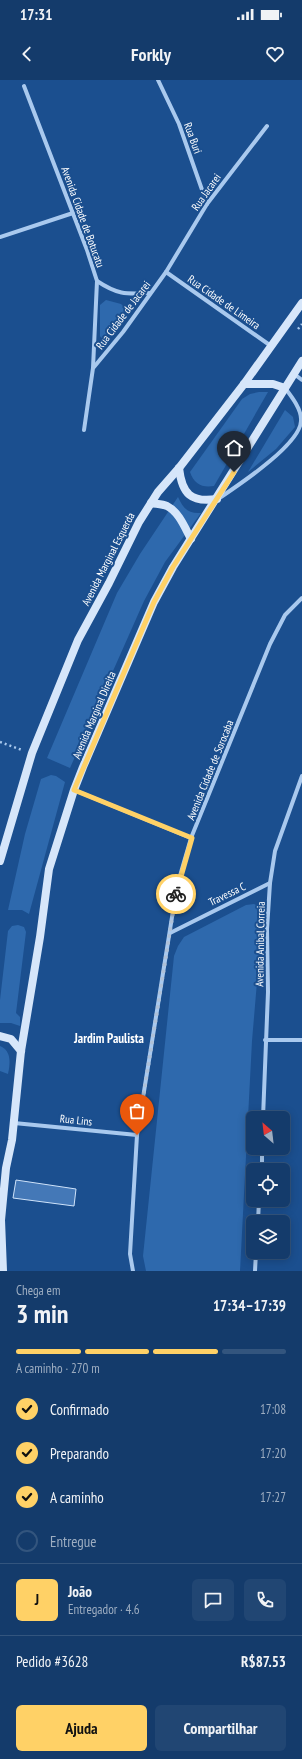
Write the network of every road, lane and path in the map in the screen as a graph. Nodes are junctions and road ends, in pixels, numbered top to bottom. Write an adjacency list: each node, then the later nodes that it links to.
1 (158, 80): 4 (street, Rua Buri)
2 (24, 86): 5 (street, Avenida Cidade de Botucatu)
3 (267, 126): 4 (street, Rua Jacarei)
4 (207, 204): 7 (street, Rua Jacarei)
5 (73, 213): 6 (street); 8 (street, Avenida Cidade de Botucatu)
6 (0, 237)
7 (166, 272): 9 (street, Rua Cidade de Jacarei); 11 (street, Rua Cidade de Limeira)
8 (97, 281): 9 (street); 13 (street, Avenida Cidade de Botucatu)
9 (150, 293): 13 (street, Rua Cidade de Jacarei)
10 (302, 303): 11 (main road, Avenida Marginal Esquerda)
11 (271, 346): 16 (main road, Avenida Marginal Esquerda)
12 (302, 361): 14 (main road, Avenida Marginal Direita)
13 (93, 368): 18 (street, Avenida Cidade de Botucatu)
14 (293, 374): 15 (street); 17 (main road, Avenida Marginal Direita)
15 (302, 380)
16 (244, 384): 17 (main road); 19 (main road, Avenida Marginal Esquerda)
17 (285, 388): 20 (main road, Avenida Marginal Direita); 20 (street, Avenida Marginal Direita)
18 (84, 430)
19 (179, 468): 20 (main road); 21 (main road, Avenida Marginal Esquerda)
20 (217, 499): 22 (main road, Avenida Marginal Direita)
21 (151, 502): 22 (main road); 25 (main road, Avenida Marginal Esquerda)
22 (191, 539): 27 (main road, Avenida Marginal Direita)
23 (302, 598): 28 (street, Avenida Cidade de Sorocaba)
24 (0, 742): 25 (path)
25 (32, 753): 29 (main road, Avenida Marginal Esquerda)
26 (302, 776): 30 (street, Avenida Anibal Correia)
27 (74, 790): 28 (street); 35 (main road, Avenida Marginal Direita)
28 (192, 838): 31 (street, Avenida Cidade de Sorocaba)
29 (0, 861)
30 (270, 883): 31 (street, Travessa C); 33 (street, Avenida Anibal Correia)
31 (170, 933): 38 (street, Avenida Cidade de Sorocaba)
32 (0, 1036): 35 (main road)
33 (265, 1040): 34 (street); 36 (street, Avenida Anibal Correia)
34 (302, 1040)
35 (21, 1051): 37 (main road, Avenida Marginal Direita)
36 (263, 1111)
37 (14, 1123): 38 (street, Rua Lins); 39 (main road, Avenida Marginal Direita)
38 (137, 1135): 42 (street, Avenida Cidade de Sorocaba)
39 (0, 1220): 41 (main road, Avenida Marginal Direita)
40 (256, 1259): 43 (street)
41 (2, 1267)
42 (133, 1271)
43 (255, 1271)

